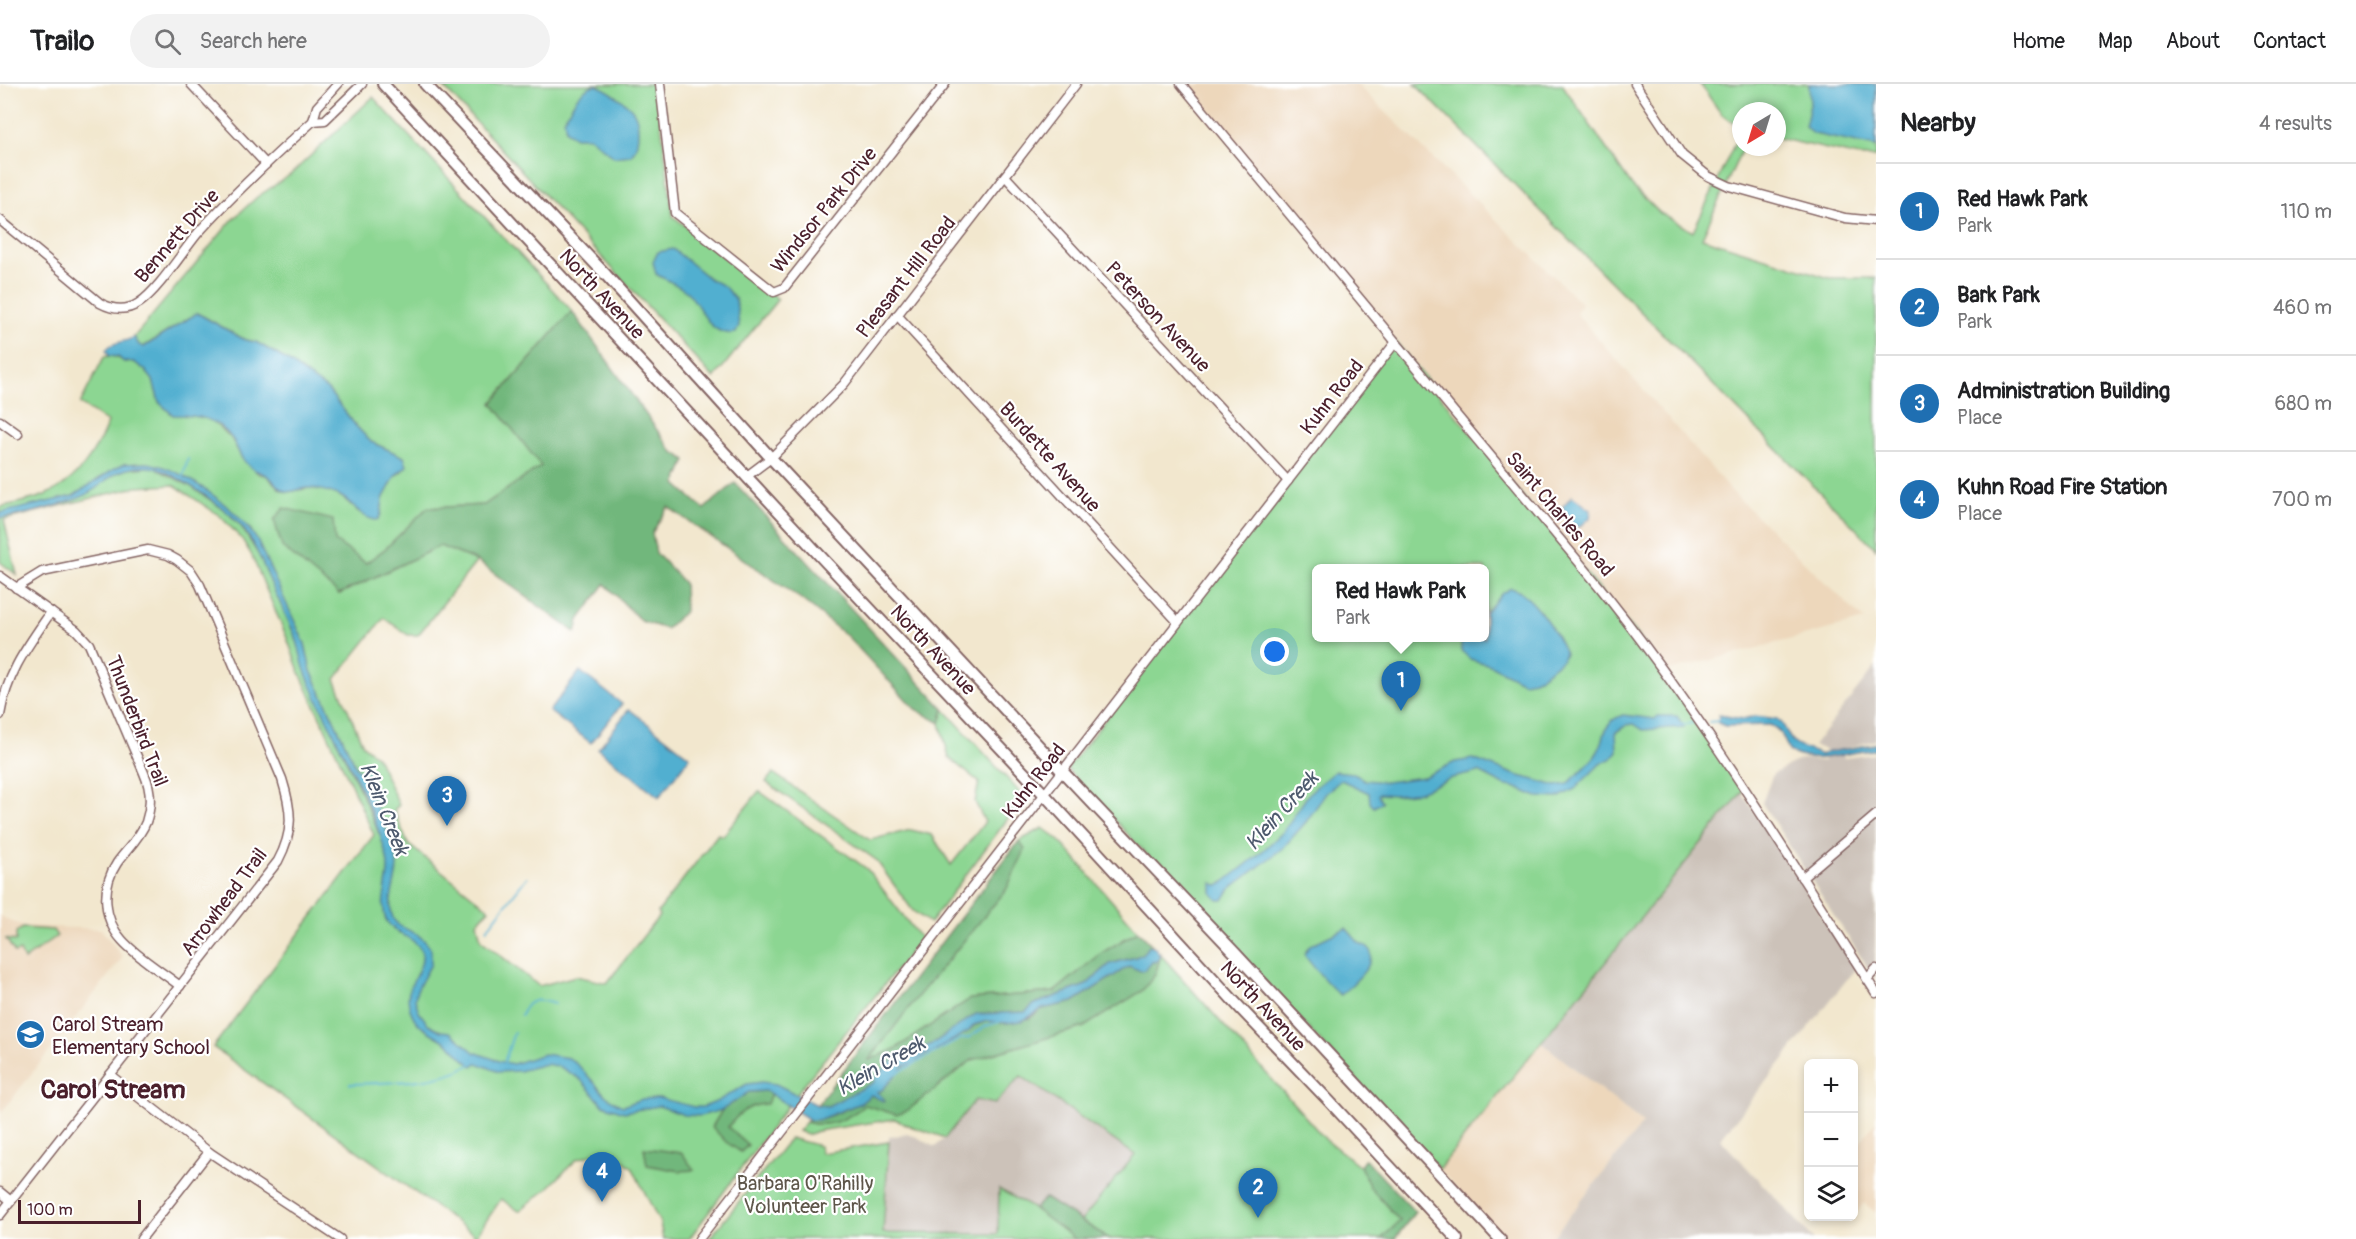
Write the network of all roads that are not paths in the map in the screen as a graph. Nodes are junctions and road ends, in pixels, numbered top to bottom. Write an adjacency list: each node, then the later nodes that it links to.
1 (191, 84): 12 (street)
2 (338, 84): 11 (street, Bennett Drive)
3 (362, 84): 11 (street, Bennett Drive)
4 (383, 84): 21 (main road, North Avenue)
5 (425, 84): 20 (main road, North Avenue)
6 (660, 84): 7 (street, Windsor Park Drive)
7 (945, 84)
8 (1076, 84): 13 (street, Pleasant Hill Road)
9 (1181, 84): 17 (street, Saint Charles Road)
10 (1635, 84): 15 (street)
11 (313, 121): 12 (street, Bennett Drive)
12 (266, 164): 14 (street, Bennett Drive)
13 (1005, 176): 16 (street, Pleasant Hill Road); 22 (street, Peterson Avenue)
14 (0, 220)
15 (1876, 221)
16 (897, 315): 20 (street, Pleasant Hill Road); 26 (street, Burdette Avenue)
17 (1395, 343): 22 (street, Kuhn Road); 31 (street, Saint Charles Road)
18 (0, 421): 19 (street)
19 (18, 434)
20 (771, 458): 21 (street, Pleasant Hill Road); 28 (main road, North Avenue)
21 (747, 476): 29 (main road, North Avenue)
22 (1288, 481): 26 (street, Kuhn Road)
23 (0, 576): 24 (street, Thunderbird Trail)
24 (16, 588): 25 (street, Thunderbird Trail); 34 (street, Arrowhead Trail)
25 (51, 612): 27 (street); 34 (street, Thunderbird Trail)
26 (1178, 622): 28 (street, Kuhn Road)
27 (0, 715)
28 (1062, 771): 29 (street, Kuhn Road); 45 (main road, North Avenue)
29 (1044, 794): 43 (street, Kuhn Road); 44 (main road, North Avenue)
30 (1876, 814): 31 (street)
31 (1802, 878): 33 (street, Saint Charles Road)
32 (1876, 969): 33 (street)
33 (1867, 979): 35 (street, Saint Charles Road)
34 (180, 986): 36 (street, Arrowhead Trail)
35 (1876, 993)
36 (110, 1075): 37 (street); 39 (street, Arrowhead Trail)
37 (209, 1152): 41 (street); 42 (street)
38 (0, 1192): 39 (street)
39 (11, 1201): 40 (street, Arrowhead Trail)
40 (0, 1215)
41 (141, 1239)
42 (340, 1239)
43 (699, 1239)
44 (1457, 1239)
45 (1500, 1239)

